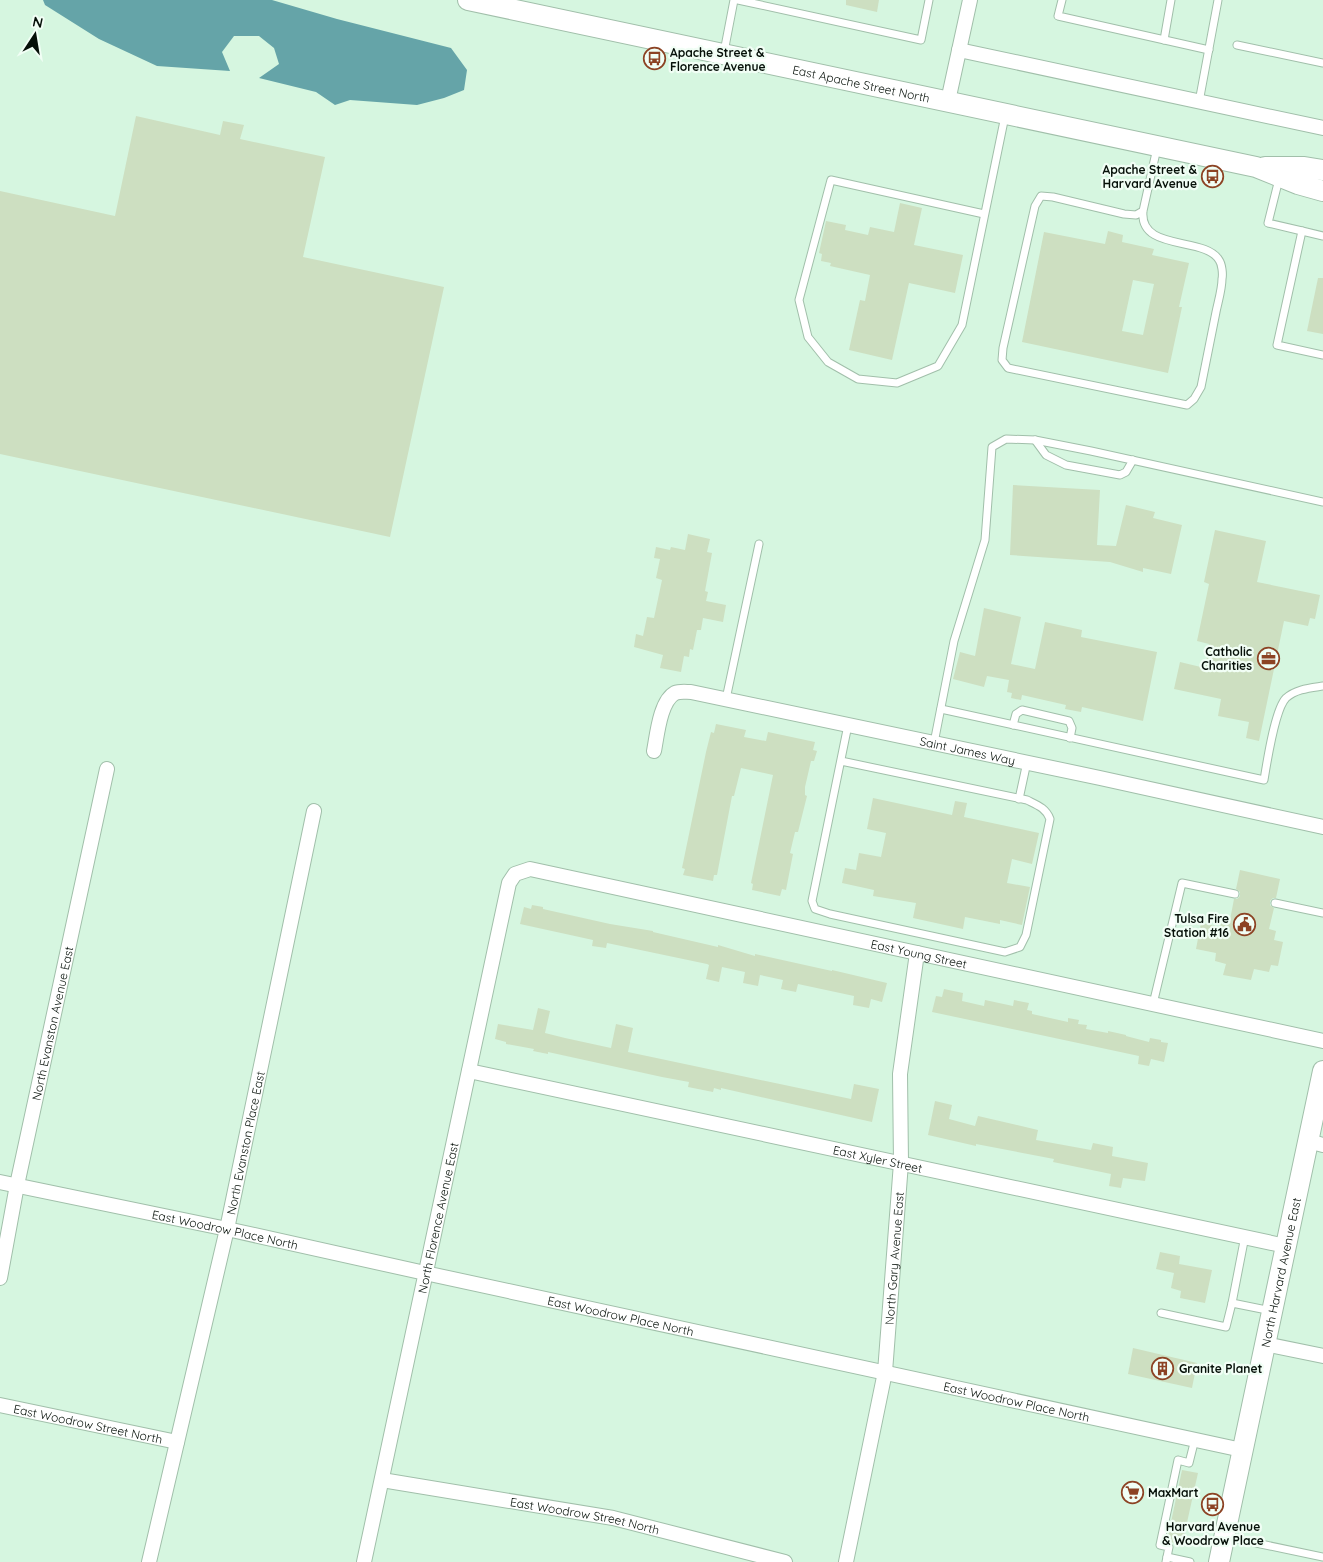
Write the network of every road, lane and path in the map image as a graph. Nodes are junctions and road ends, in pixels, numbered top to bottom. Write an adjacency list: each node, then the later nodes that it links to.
1 (468, 0): 13 (main road, East Apache Street North)
2 (734, 0): 13 (lane)
3 (738, 0): 4 (lane)
4 (929, 0)
5 (970, 0): 11 (street)
6 (1062, 0): 9 (lane)
7 (1171, 0): 9 (lane)
8 (1218, 0): 12 (lane)
9 (1164, 40): 12 (lane)
10 (1237, 45): 14 (lane)
11 (959, 50): 15 (street); 16 (street)
12 (1209, 50): 16 (lane)
13 (723, 55): 15 (main road, East Apache Street North)
14 (1323, 64)
15 (948, 101): 17 (main road, East Apache Street North)
16 (1199, 102): 18 (street)
17 (1005, 113): 19 (main road, East Apache Street North); 25 (lane)
18 (1323, 128)
19 (1158, 146): 20 (main road, East Apache Street North); 24 (lane)
20 (1256, 166): 21 (main road, East Apache Street North); 22 (main road, East Apache Street North)
21 (1323, 170)
22 (1279, 176): 23 (main road, East Apache Street North); 26 (lane)
23 (1323, 191)
24 (1143, 211): 24 (lane)
25 (984, 214): 25 (lane)
26 (1302, 231): 27 (lane); 28 (lane)
27 (1323, 236)
28 (1323, 355)
29 (1035, 440): 30 (lane); 30 (lane); 35 (lane)
30 (1133, 460): 31 (lane)
31 (1323, 502)
32 (759, 544): 34 (lane)
33 (1323, 686): 38 (lane)
34 (726, 699): 36 (street, Saint James Way); 40 (street, Saint James Way)
35 (941, 709): 37 (lane); 39 (lane)
36 (848, 724): 39 (street, Saint James Way); 41 (lane)
37 (1012, 725): 38 (lane); 38 (lane)
38 (1070, 738)
39 (934, 743): 42 (street, Saint James Way)
40 (654, 751)
41 (841, 761): 44 (lane); 44 (lane)
42 (1027, 762): 44 (lane); 46 (street, Saint James Way)
43 (107, 768): 59 (street, North Evanston Avenue East)
44 (1019, 799)
45 (314, 811): 60 (street, North Evanston Place East)
46 (1323, 827)
47 (515, 874): 51 (street, East Young Street); 54 (street, North Florence Avenue East)
48 (1235, 894): 52 (lane)
49 (1275, 903): 50 (lane)
50 (1323, 913)
51 (917, 953): 52 (street, East Young Street); 57 (street, North Gary Avenue East)
52 (1153, 1005): 53 (street, East Young Street)
53 (1323, 1041)
54 (469, 1071): 57 (street, East Xyler Street); 63 (street, North Florence Avenue East)
55 (1323, 1071): 56 (main road, North Harvard Avenue East)
56 (1316, 1143): 62 (main road, North Harvard Avenue East)
57 (902, 1163): 61 (street, East Xyler Street); 70 (street, North Gary Avenue East)
58 (0, 1182): 59 (street, East Woodrow Place North)
59 (17, 1185): 60 (street, East Woodrow Place North); 64 (street, North Evanston Avenue East)
60 (227, 1229): 63 (street, East Woodrow Place North); 73 (street, North Evanston Place East)
61 (1245, 1236): 62 (street, East Xyler Street); 65 (lane)
62 (1286, 1246): 66 (main road, North Harvard Avenue East)
63 (425, 1273): 70 (street, East Woodrow Place North); 75 (street, North Florence Avenue East)
64 (0, 1278)
65 (1232, 1303): 66 (lane); 67 (lane)
66 (1272, 1311): 68 (main road, North Harvard Avenue East)
67 (1161, 1313)
68 (1265, 1344): 69 (street); 74 (main road, North Harvard Avenue East)
69 (1323, 1356)
70 (886, 1372): 72 (street, East Woodrow Place North); 82 (street, North Gary Avenue East)
71 (0, 1405): 73 (street, East Woodrow Street North)
72 (1195, 1439): 74 (street, East Woodrow Place North); 78 (lane)
73 (177, 1442): 79 (street, North Evanston Place East)
74 (1242, 1450): 76 (main road, North Harvard Avenue East)
75 (382, 1480): 80 (street, North Florence Avenue East); 81 (street, East Woodrow Street North)
76 (1224, 1536): 77 (lane); 84 (main road, North Harvard Avenue East)
77 (1323, 1557)
78 (1166, 1560): 83 (lane)
79 (149, 1562)
80 (364, 1562)
81 (785, 1562)
82 (846, 1562)
83 (1190, 1562)
84 (1219, 1562)

